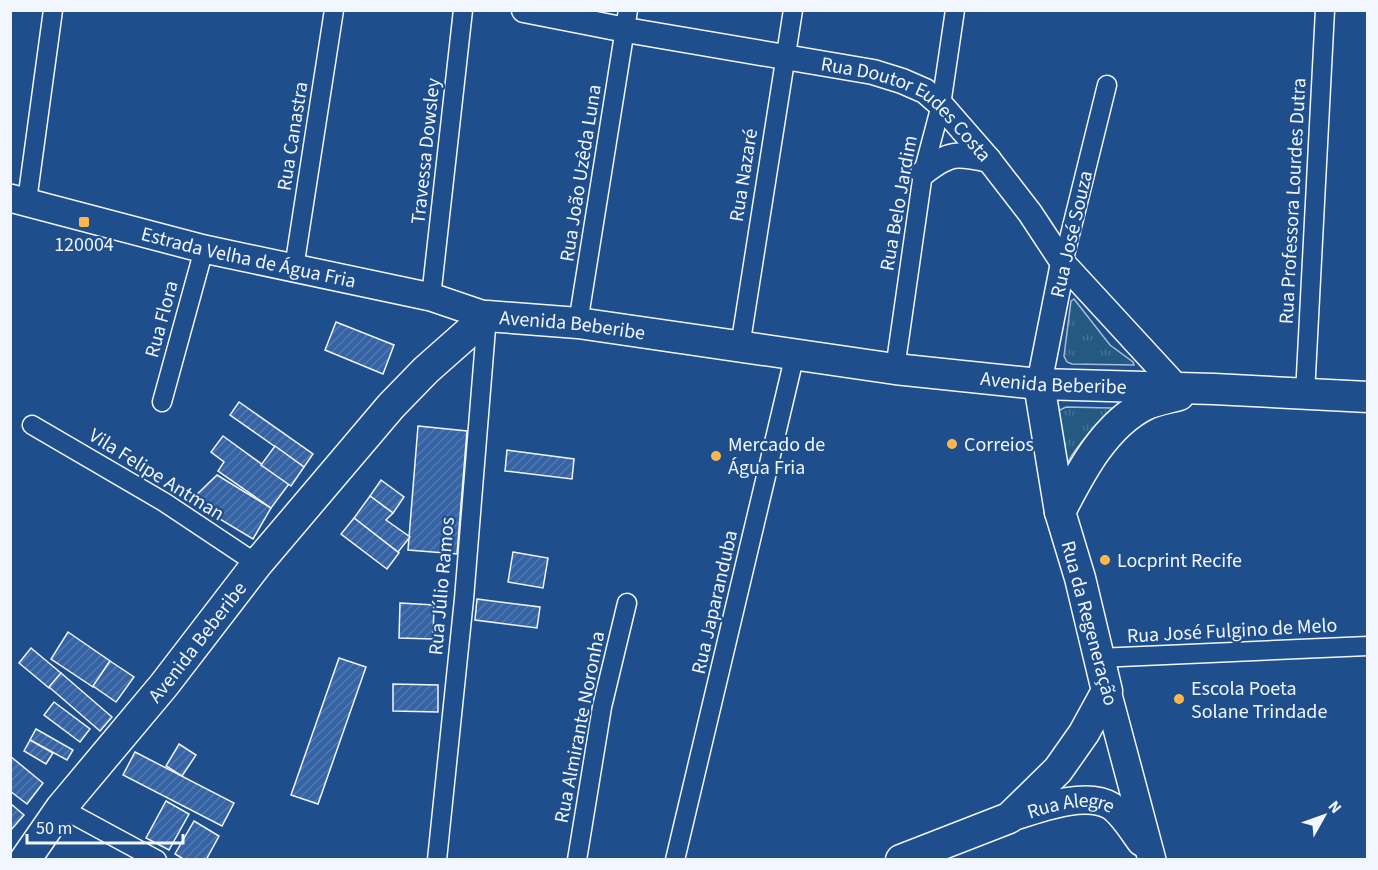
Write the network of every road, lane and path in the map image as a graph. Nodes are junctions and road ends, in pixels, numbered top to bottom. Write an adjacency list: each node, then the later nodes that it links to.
1 (53, 10): 14 (street)
2 (334, 10): 17 (street, Rua Canastra)
3 (463, 10): 18 (street, Travessa Dowsley)
4 (524, 10): 8 (street, Rua Doutor Eudes Costa)
5 (793, 10): 9 (street, Rua Nazaré)
6 (955, 10): 11 (street, Rua Belo Jardim)
7 (1324, 10): 26 (street, Rua Professora Lourdes Dutra)
8 (627, 20): 9 (street, Rua Doutor Eudes Costa); 20 (street, Rua João Uzêda Luna)
9 (784, 58): 11 (street, Rua Doutor Eudes Costa); 21 (street, Rua Nazaré)
10 (1107, 85): 16 (street, Rua José Souza)
11 (941, 105): 12 (street, Rua Doutor Eudes Costa); 13 (street, Rua Belo Jardim)
12 (989, 160): 13 (street); 16 (street, Rua Doutor Eudes Costa)
13 (923, 173): 23 (street, Rua Belo Jardim)
14 (19, 200): 15 (main road, Estrada Velha de Água Fria)
15 (204, 249): 17 (main road, Estrada Velha de Água Fria); 28 (street, Rua Flora)
16 (1063, 263): 24 (street, Rua José Souza); 25 (street, Rua Doutor Eudes Costa)
17 (294, 268): 18 (main road, Estrada Velha de Água Fria)
18 (431, 297): 19 (main road, Estrada Velha de Água Fria)
19 (487, 316): 20 (main road, Avenida Beberibe); 31 (main road, Avenida Beberibe); 41 (street, Rua Júlio Ramos)
20 (578, 323): 21 (main road, Avenida Beberibe)
21 (740, 347): 22 (main road, Avenida Beberibe)
22 (795, 354): 23 (main road, Avenida Beberibe); 43 (street, Rua Japaranduba)
23 (895, 369): 24 (main road, Avenida Beberibe)
24 (1039, 384): 25 (main road, Avenida Beberibe); 30 (main road, Rua da Regeneração)
25 (1187, 389): 26 (main road, Avenida Beberibe); 30 (main road)
26 (1305, 394): 27 (main road, Avenida Beberibe)
27 (1368, 397)
28 (162, 402)
29 (32, 424): 31 (street, Vila Felipe Antman)
30 (1060, 512): 34 (main road, Rua da Regeneração)
31 (257, 564): 36 (main road, Avenida Beberibe)
32 (627, 603): 42 (street, Rua Almirante Noronha)
33 (1368, 646): 34 (street, Rua José Fulgino de Melo)
34 (1098, 658): 35 (main road, Rua da Regeneração)
35 (1107, 692): 37 (main road, Rua Alegre); 38 (main road, Rua da Regeneração)
36 (61, 808): 39 (main road, Avenida Beberibe); 40 (street)
37 (1009, 818): 38 (main road, Rua Alegre); 44 (main road, Rua Alegre)
38 (1150, 856)
39 (24, 860)
40 (157, 860)
41 (437, 860)
42 (577, 860)
43 (675, 860)
44 (901, 860)

